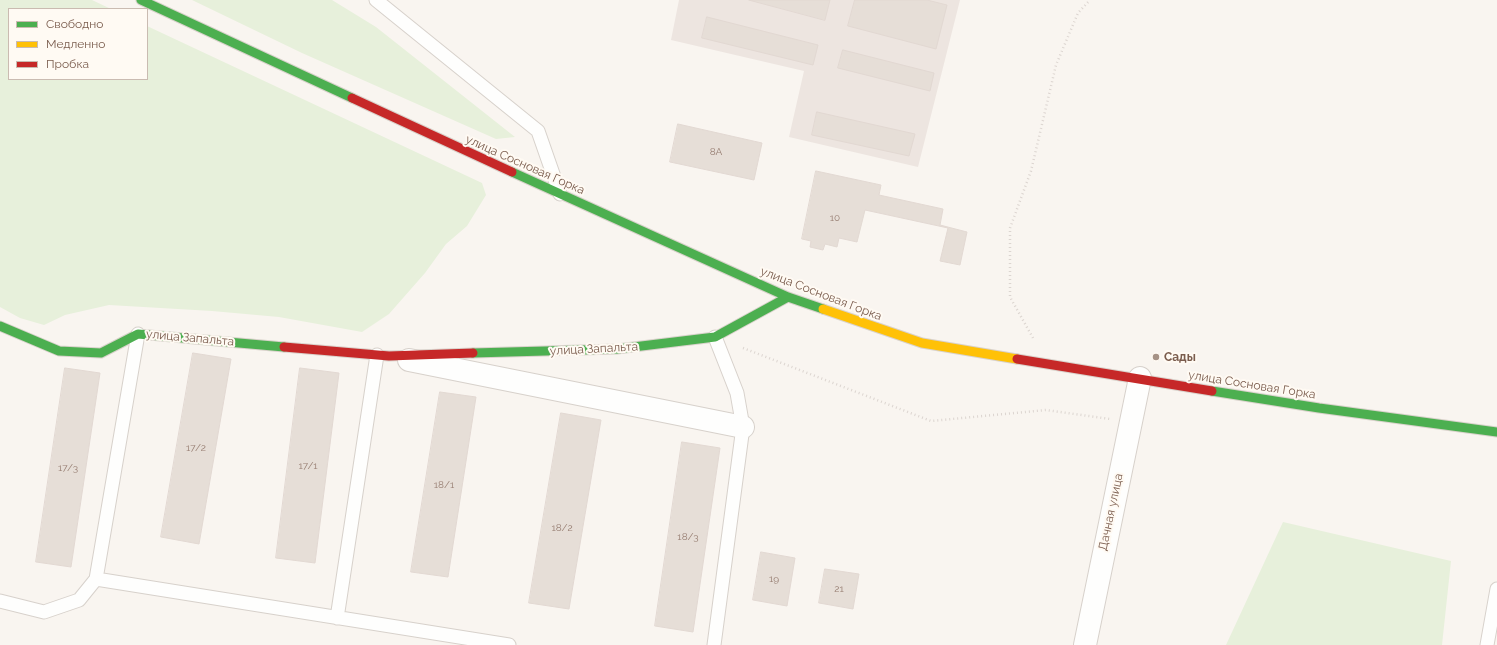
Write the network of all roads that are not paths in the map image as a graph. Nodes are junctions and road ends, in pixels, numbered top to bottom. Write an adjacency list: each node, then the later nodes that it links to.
1 (140, 0): 3 (main road, улица Сосновая Горка)
2 (376, 0): 3 (lane)
3 (560, 194): 4 (main road, улица Сосновая Горка)
4 (788, 297): 7 (main road, улица Запальта); 9 (main road, улица Сосновая Горка)
5 (0, 326): 6 (main road, улица Запальта)
6 (138, 334): 8 (main road, улица Запальта); 12 (lane)
7 (715, 337): 8 (main road, улица Запальта); 10 (lane)
8 (383, 355): 10 (street, улица Запальта); 15 (lane)
9 (1140, 378): 11 (main road, улица Сосновая Горка); 18 (street, Дачная улица)
10 (743, 427): 17 (lane)
11 (1497, 432)
12 (96, 579): 14 (lane); 15 (lane)
13 (1497, 589): 19 (lane)
14 (0, 602)
15 (337, 618): 16 (lane)
16 (509, 645)
17 (714, 645)
18 (1085, 645)
19 (1487, 645)

